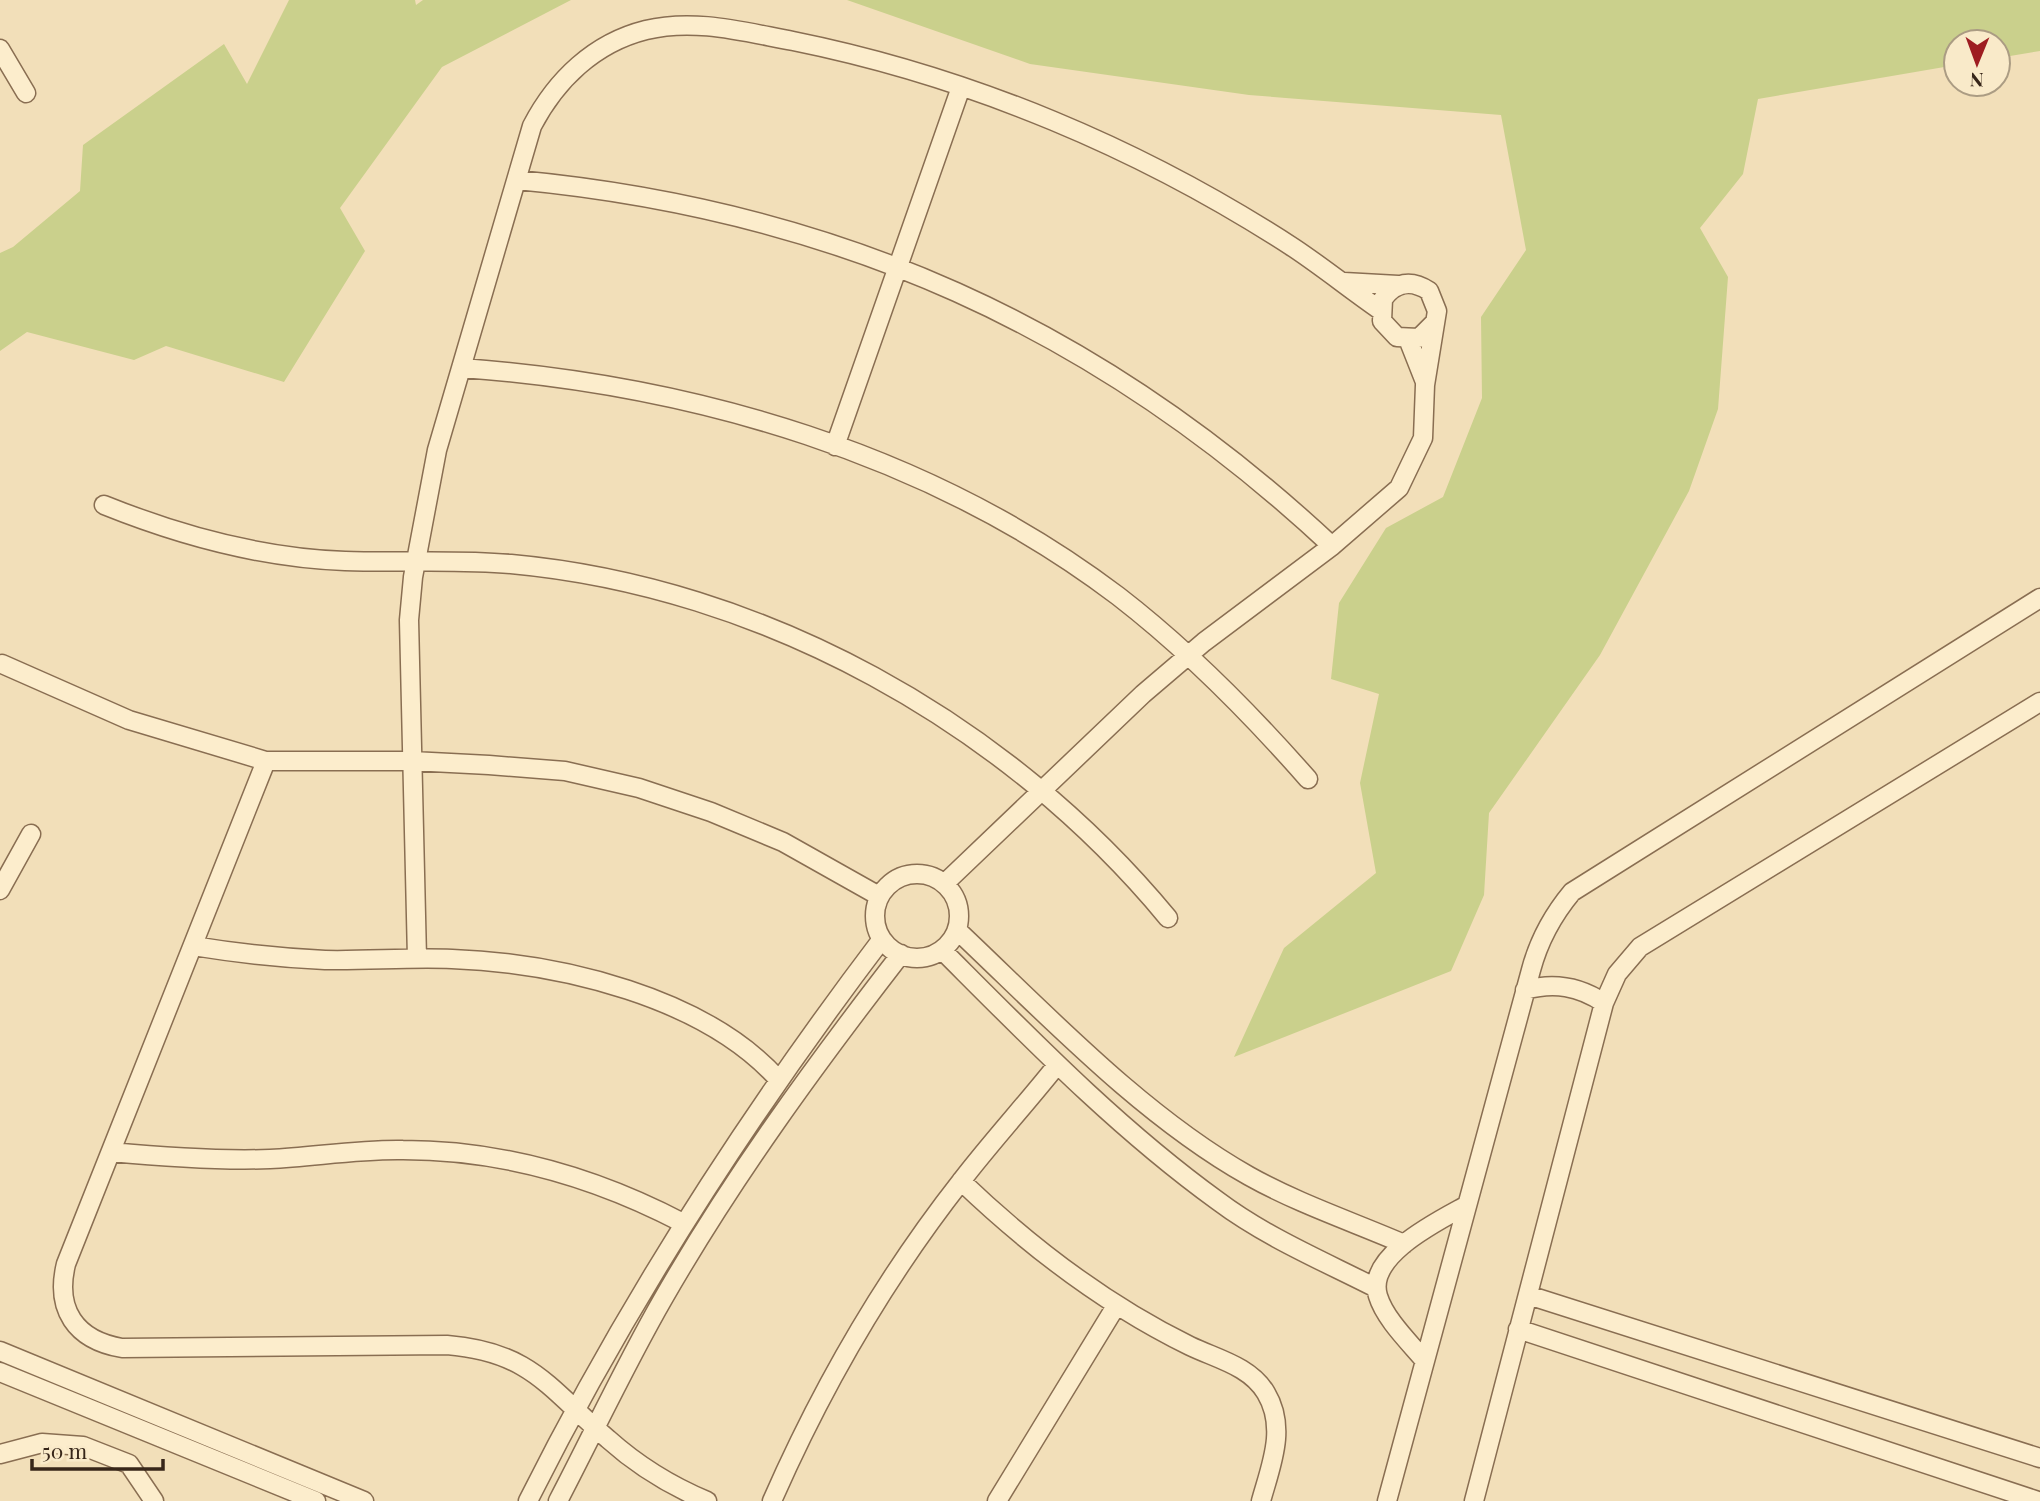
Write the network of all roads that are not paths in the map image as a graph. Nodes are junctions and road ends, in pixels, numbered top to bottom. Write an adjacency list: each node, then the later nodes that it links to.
1 (0, 49): 3 (street)
2 (961, 87): 4 (street); 5 (street); 6 (street)
3 (26, 93)
4 (517, 180): 5 (street); 11 (street)
5 (896, 266): 13 (street); 15 (street)
6 (1344, 282): 7 (street); 8 (street)
7 (1398, 285): 8 (street); 9 (street)
8 (1380, 310): 10 (street)
9 (1435, 323): 10 (street); 12 (street)
10 (1408, 340): 12 (street)
11 (462, 368): 13 (street); 16 (street)
12 (1425, 385): 15 (street)
13 (835, 446): 18 (street)
14 (104, 505): 16 (street)
15 (1332, 546): 18 (street)
16 (415, 560): 22 (street); 24 (street)
17 (2040, 598): 36 (street)
18 (1189, 656): 23 (street); 24 (street)
19 (2, 664): 21 (street)
20 (2040, 702): 37 (street)
21 (266, 761): 22 (street); 32 (street)
22 (412, 761): 28 (street); 35 (street)
23 (1308, 779)
24 (1038, 791): 26 (street); 29 (street)
25 (31, 834): 27 (street)
26 (944, 884): 28 (street); 30 (street)
27 (0, 890)
28 (879, 896): 31 (street)
29 (1168, 918)
30 (957, 930): 33 (street); 44 (street)
31 (882, 939): 34 (street); 39 (street)
32 (192, 946): 35 (street); 40 (street)
33 (942, 950): 34 (street); 38 (street)
34 (901, 954): 53 (street)
35 (417, 958): 39 (street)
36 (1525, 990): 37 (street); 42 (street)
37 (1604, 1003): 46 (street)
38 (1057, 1065): 41 (street); 45 (street)
39 (778, 1079): 43 (street)
40 (111, 1152): 43 (street); 52 (street)
41 (961, 1181): 47 (street); 62 (street)
42 (1467, 1205): 44 (street); 50 (street)
43 (683, 1223): 52 (street)
44 (1404, 1244): 45 (street)
45 (1376, 1288): 50 (street)
46 (1528, 1295): 48 (street); 55 (street)
47 (1116, 1306): 63 (street); 64 (street)
48 (1518, 1329): 66 (street); 67 (street)
49 (0, 1351): 58 (street)
50 (1425, 1362): 65 (street)
51 (0, 1372): 57 (street)
52 (575, 1408): 53 (street); 59 (street)
53 (596, 1429): 60 (street); 61 (street)
54 (0, 1454): 56 (street)
55 (2040, 1458)
56 (155, 1501)
57 (316, 1501)
58 (364, 1501)
59 (528, 1501)
60 (558, 1501)
61 (707, 1501)
62 (772, 1501)
63 (998, 1501)
64 (1261, 1501)
65 (1387, 1501)
66 (1474, 1501)
67 (2038, 1501)

